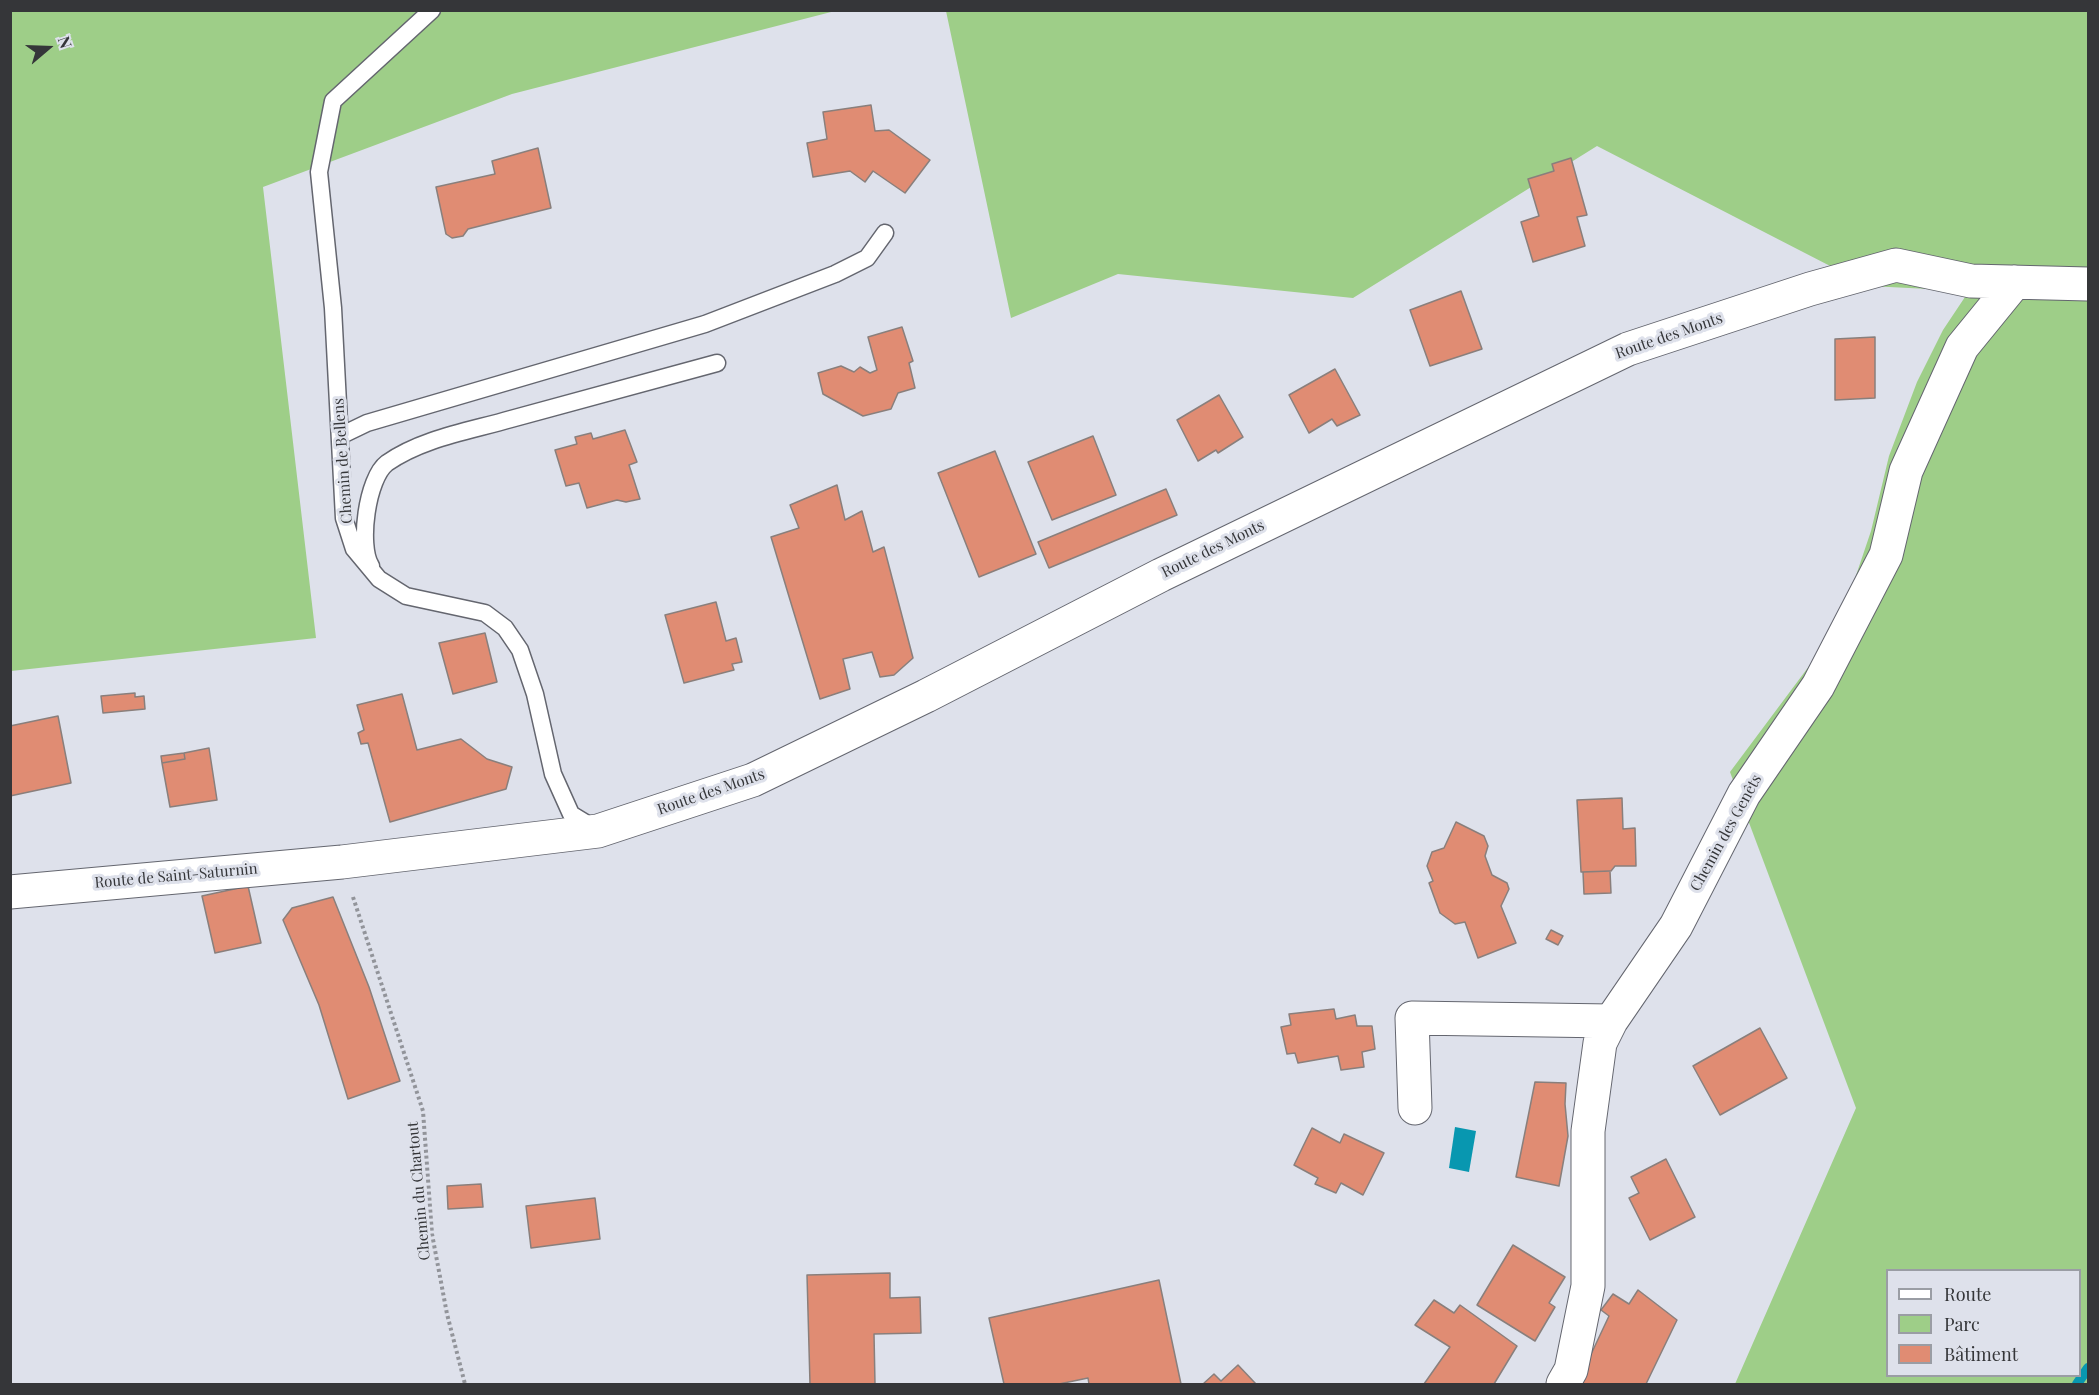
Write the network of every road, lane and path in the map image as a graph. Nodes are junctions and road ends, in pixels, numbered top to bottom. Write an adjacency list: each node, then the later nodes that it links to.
1 (432, 10): 6 (lane, Chemin de Bellens)
2 (885, 233): 6 (lane)
3 (2015, 282): 4 (street, Route des Monts); 8 (street, Route des Monts); 11 (street, Chemin des Genêts)
4 (2088, 284)
5 (717, 363): 7 (lane)
6 (340, 436): 7 (lane, Chemin de Bellens)
7 (379, 579): 8 (lane, Chemin de Bellens)
8 (598, 831): 9 (street, Route des Monts)
9 (342, 862): 10 (street, Route de Saint-Saturnin); 13 (path, Chemin du Chartout)
10 (10, 892)
11 (1611, 1021): 12 (street); 14 (street, Chemin des Genêts)
12 (1415, 1108)
13 (465, 1384)
14 (1563, 1384)

